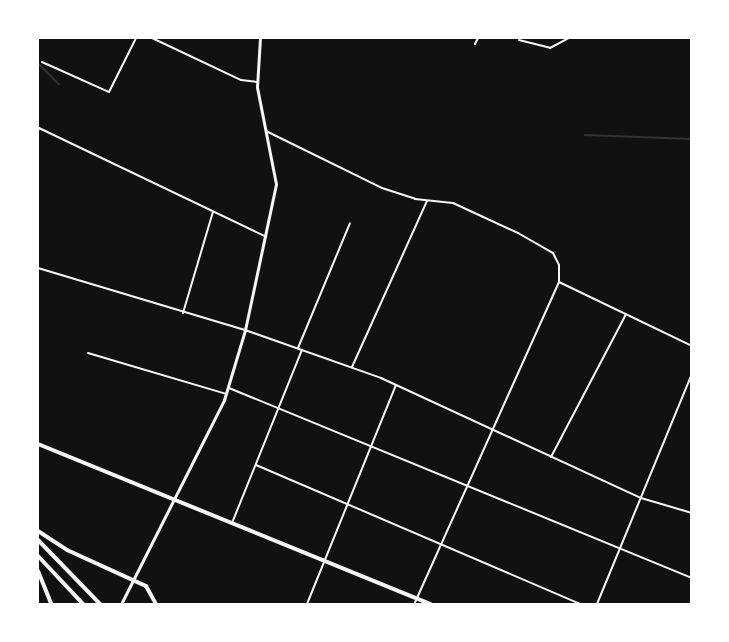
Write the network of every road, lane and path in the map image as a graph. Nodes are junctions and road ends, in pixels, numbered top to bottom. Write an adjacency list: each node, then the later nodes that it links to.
1 (136, 38): 8 (street)
2 (152, 38): 9 (street)
3 (260, 38): 9 (main road)
4 (478, 38): 7 (street)
5 (569, 38): 6 (street)
6 (519, 40)
7 (475, 44)
8 (42, 62)
9 (256, 82): 11 (main road)
10 (38, 130): 13 (street)
11 (266, 131): 12 (street); 15 (main road)
12 (427, 201): 17 (street); 25 (street)
13 (213, 212): 15 (street); 18 (street)
14 (350, 224): 22 (street)
15 (266, 237): 20 (main road)
16 (38, 268): 18 (street)
17 (559, 282): 19 (street); 31 (street)
18 (183, 313): 20 (street)
19 (626, 314): 21 (street); 34 (street)
20 (245, 330): 22 (street); 28 (main road)
21 (692, 346)
22 (298, 348): 23 (street)
23 (303, 350): 25 (street); 30 (street)
24 (88, 353): 29 (street)
25 (352, 367): 27 (street)
26 (692, 374): 37 (street)
27 (397, 384): 31 (street); 33 (street)
28 (229, 388): 29 (main road); 30 (street)
29 (226, 394): 38 (main road)
30 (280, 408): 33 (street); 35 (street)
31 (492, 430): 34 (street); 36 (street)
32 (38, 444): 38 (main road)
33 (372, 445): 36 (street); 39 (street)
34 (551, 457): 37 (street)
35 (256, 465): 39 (street); 41 (street)
36 (467, 486): 44 (street); 45 (street)
37 (641, 498): 40 (street); 45 (street)
38 (174, 500): 41 (main road); 50 (main road)
39 (348, 503): 44 (street); 47 (street)
40 (692, 513)
41 (232, 523): 47 (main road)
42 (38, 531): 50 (main road)
43 (38, 540): 54 (main road)
44 (440, 547): 51 (street); 60 (street)
45 (620, 549): 49 (street); 61 (street)
46 (38, 556): 53 (main road)
47 (324, 561): 51 (main road); 57 (street)
48 (38, 571): 52 (main road)
49 (692, 578)
50 (133, 580): 55 (main road); 56 (main road)
51 (416, 598): 58 (street); 59 (main road)
52 (51, 604)
53 (83, 604)
54 (99, 604)
55 (121, 604)
56 (156, 604)
57 (307, 604)
58 (414, 604)
59 (431, 604)
60 (581, 604)
61 (597, 604)

